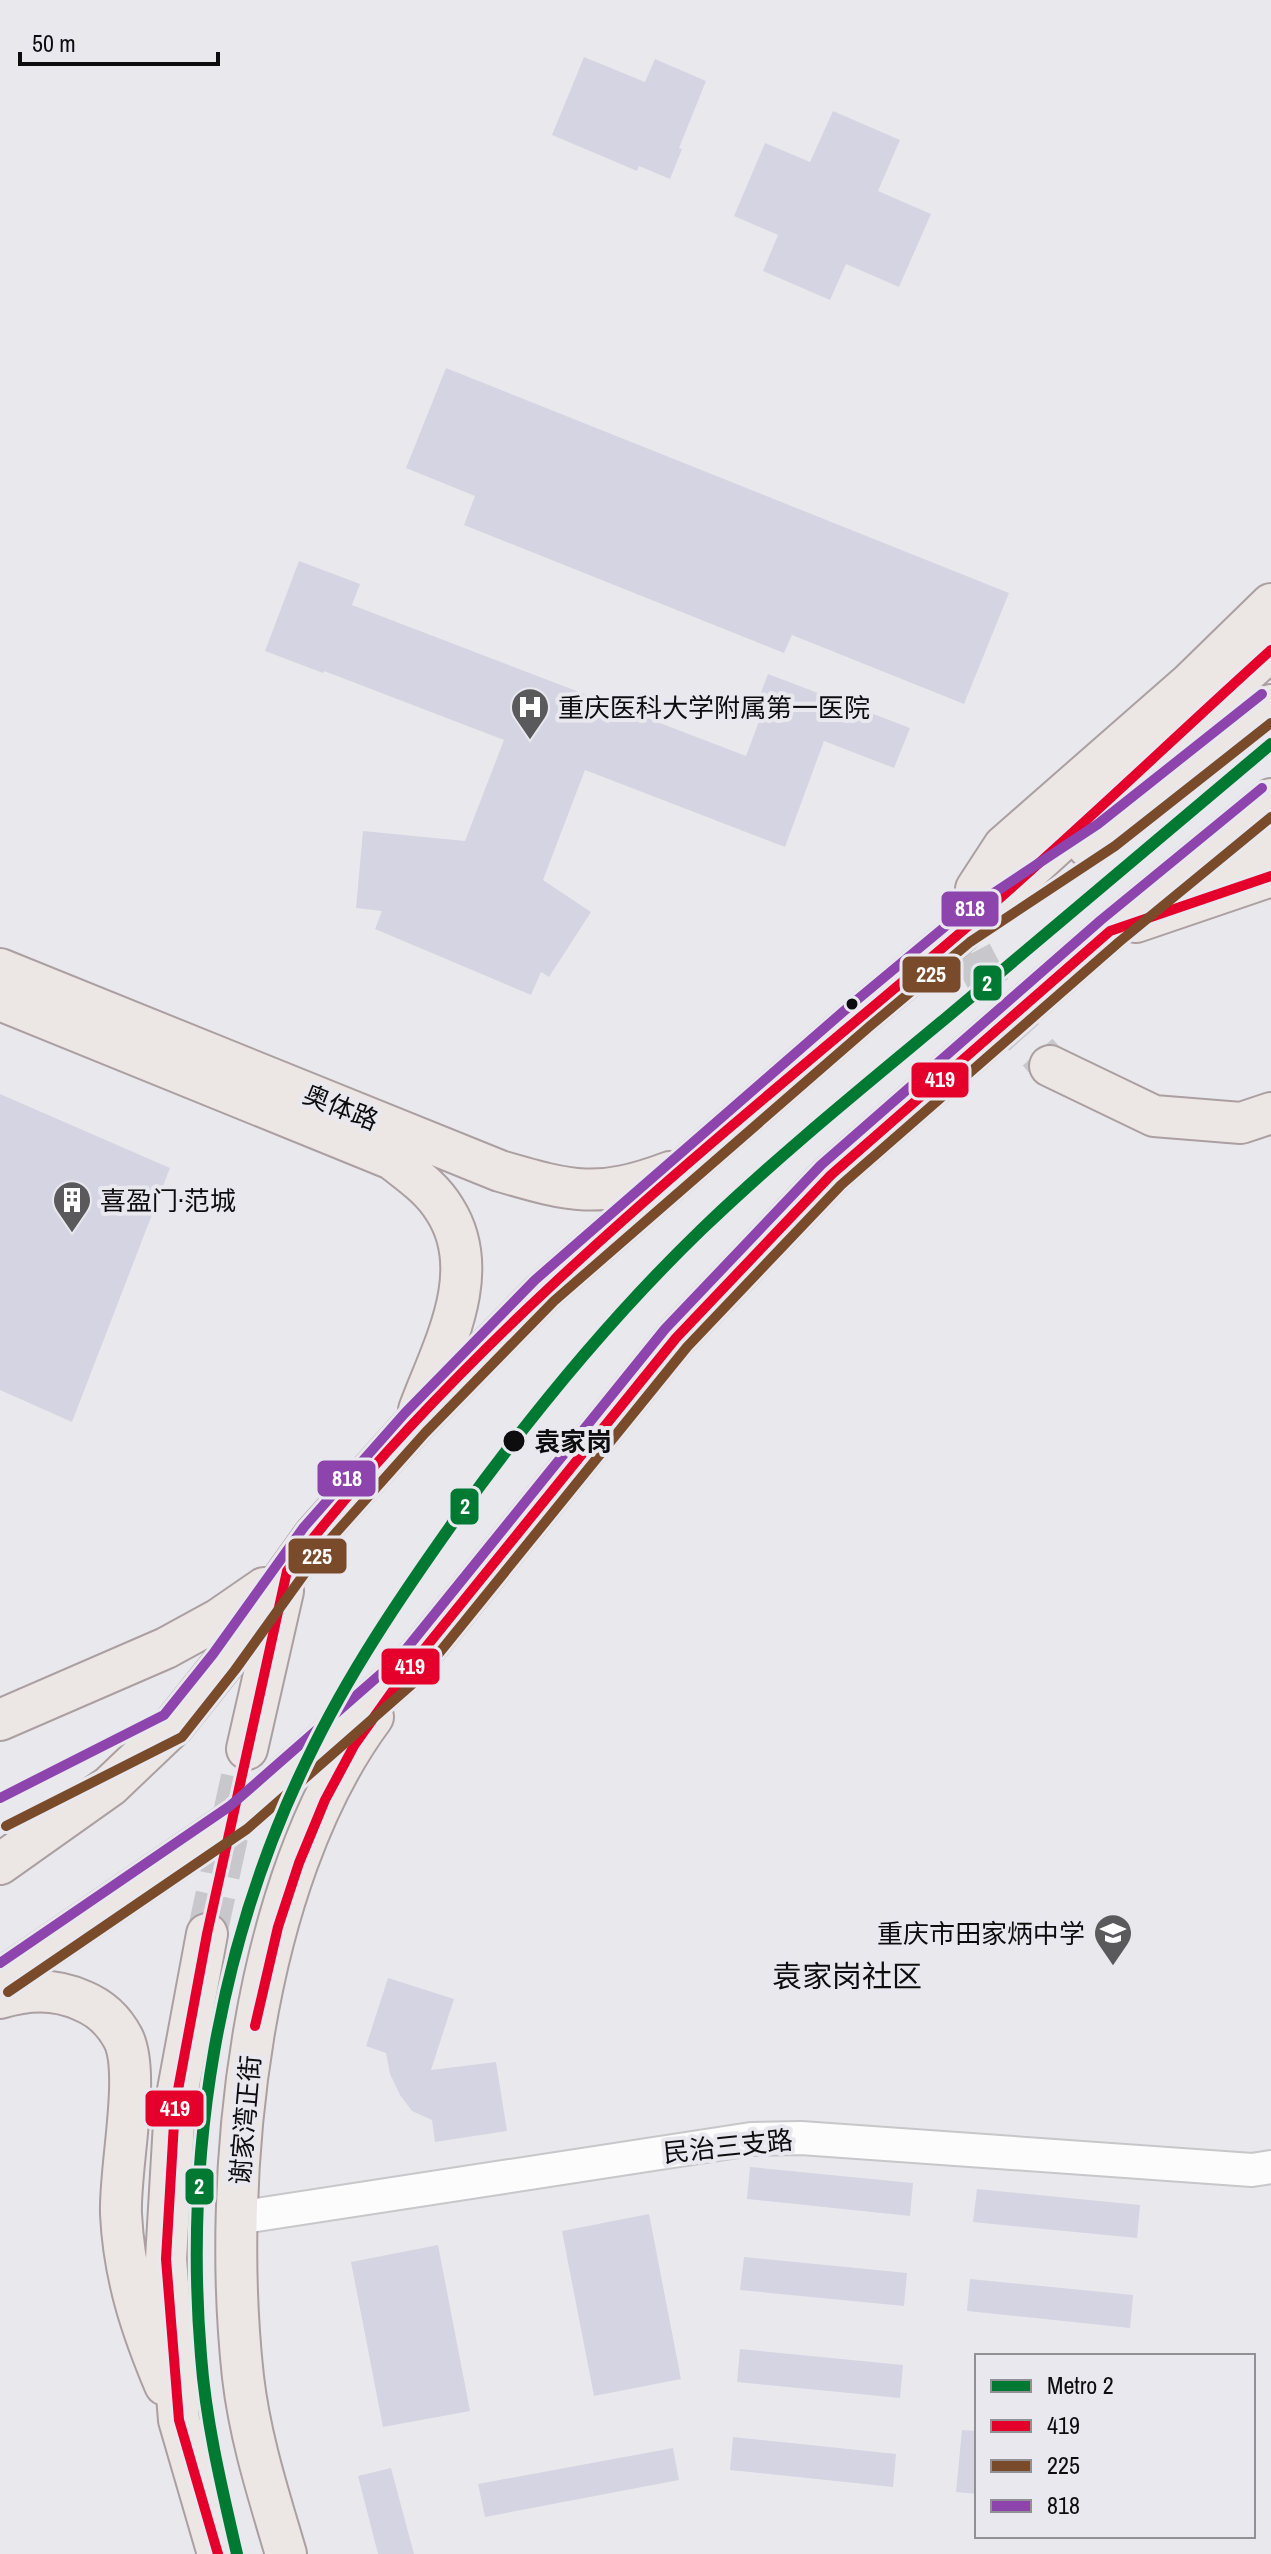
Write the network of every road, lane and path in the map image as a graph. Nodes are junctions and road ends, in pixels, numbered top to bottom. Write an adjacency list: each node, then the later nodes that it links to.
1 (1271, 604): 8 (main road)
2 (1271, 650): 9 (main road)
3 (1271, 705): 9 (main road)
4 (1271, 799): 6 (main road)
5 (1271, 841): 6 (main road)
6 (1191, 865): 10 (main road)
7 (1271, 876): 10 (main road)
8 (976, 889)
9 (962, 931): 15 (main road)
10 (1110, 931): 18 (main road)
11 (0, 969): 15 (main road, 奥体路)
12 (0, 1000): 16 (main road, 奥体路)
13 (1050, 1066): 14 (main road)
14 (1271, 1113)
15 (689, 1165): 16 (main road)
16 (415, 1423): 17 (main road)
17 (287, 1571): 19 (main road); 20 (main road); 21 (main road)
18 (409, 1668): 23 (main road); 25 (main road, 谢家湾正街)
19 (3, 1718)
20 (247, 1749)
21 (0, 1864)
22 (207, 1934): 26 (main road)
23 (3, 1981): 26 (main road)
24 (1271, 2167): 25 (street, 民治三支路)
25 (237, 2218): 28 (main road, 谢家湾正街)
26 (179, 2420): 27 (main road)
27 (218, 2554)
28 (286, 2554)

